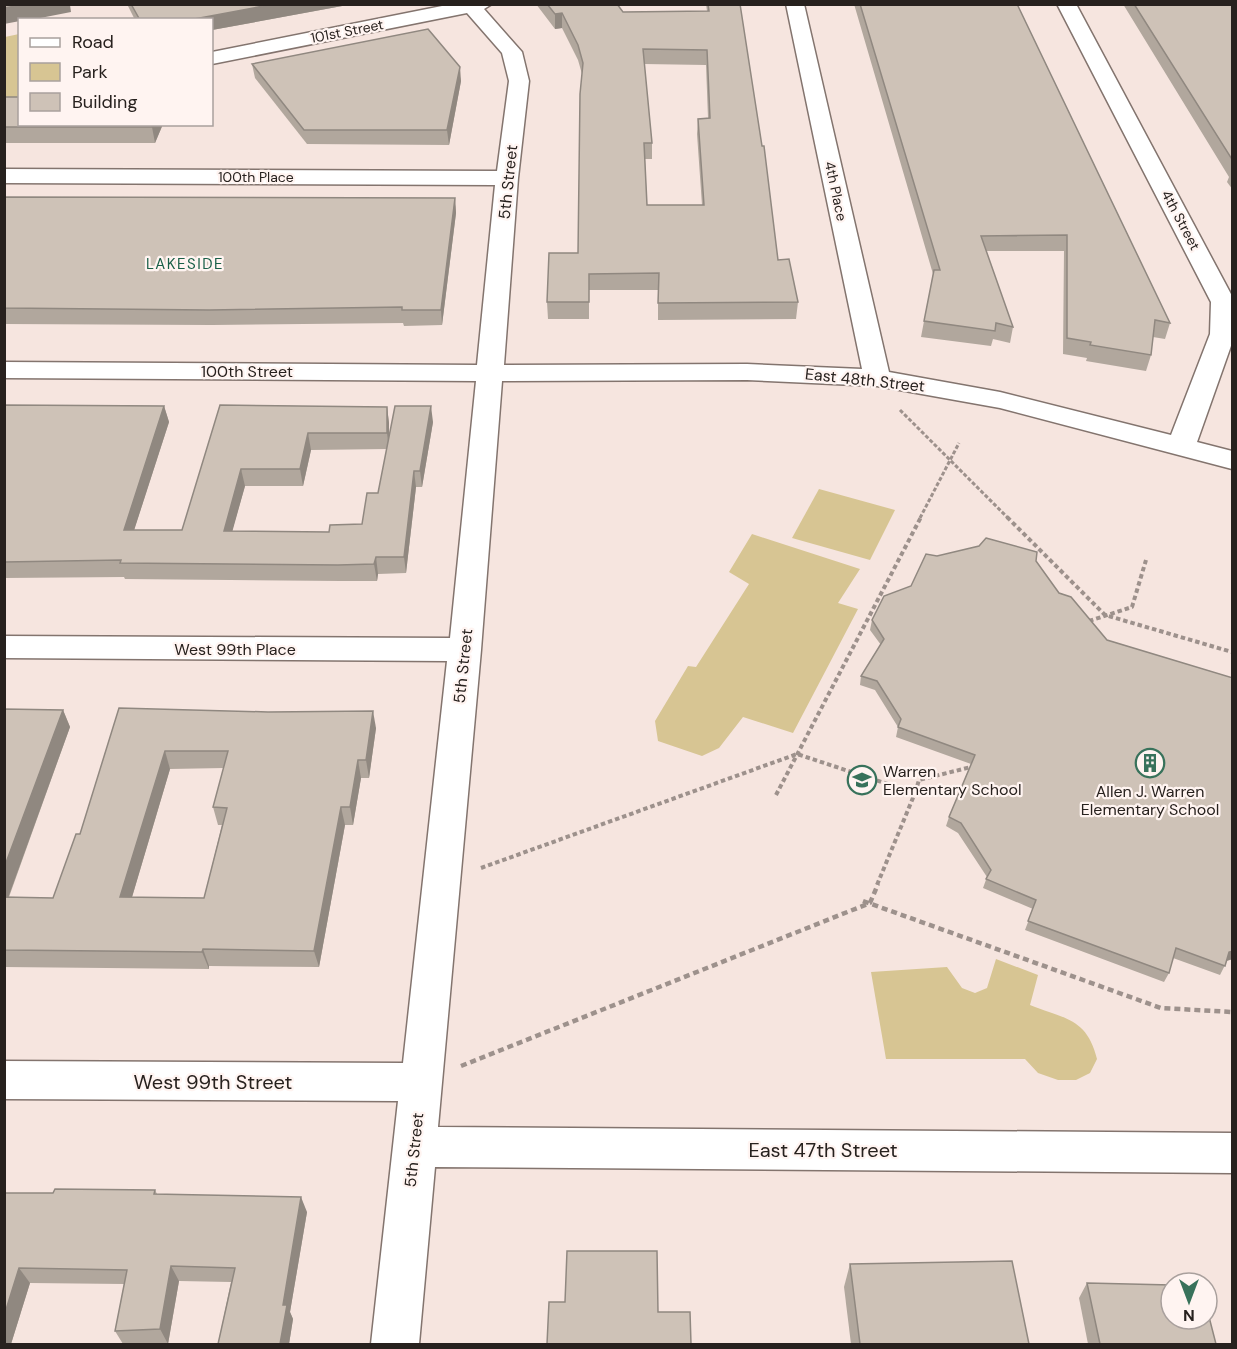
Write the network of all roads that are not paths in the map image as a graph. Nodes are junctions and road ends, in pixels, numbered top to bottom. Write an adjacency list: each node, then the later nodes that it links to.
1 (795, 4): 9 (street, 4th Place)
2 (1066, 4): 10 (street, 4th Street)
3 (474, 5): 4 (street, 101st Street); 6 (street, 5th Street)
4 (213, 58)
5 (4, 176): 6 (street, 100th Place)
6 (507, 178): 8 (street, 5th Street)
7 (4, 370): 8 (street, 100th Street)
8 (490, 373): 9 (street, East 48th Street); 13 (street, 5th Street)
9 (877, 378): 10 (street, East 48th Street)
10 (1181, 446): 11 (street, East 48th Street)
11 (1233, 460)
12 (4, 647): 13 (street, West 99th Place)
13 (465, 650): 15 (street, 5th Street)
14 (4, 1080): 15 (street, West 99th Street)
15 (421, 1082): 16 (street, 5th Street)
16 (414, 1148): 17 (street, East 47th Street); 18 (street, 5th Street)
17 (1233, 1153)
18 (394, 1344)

